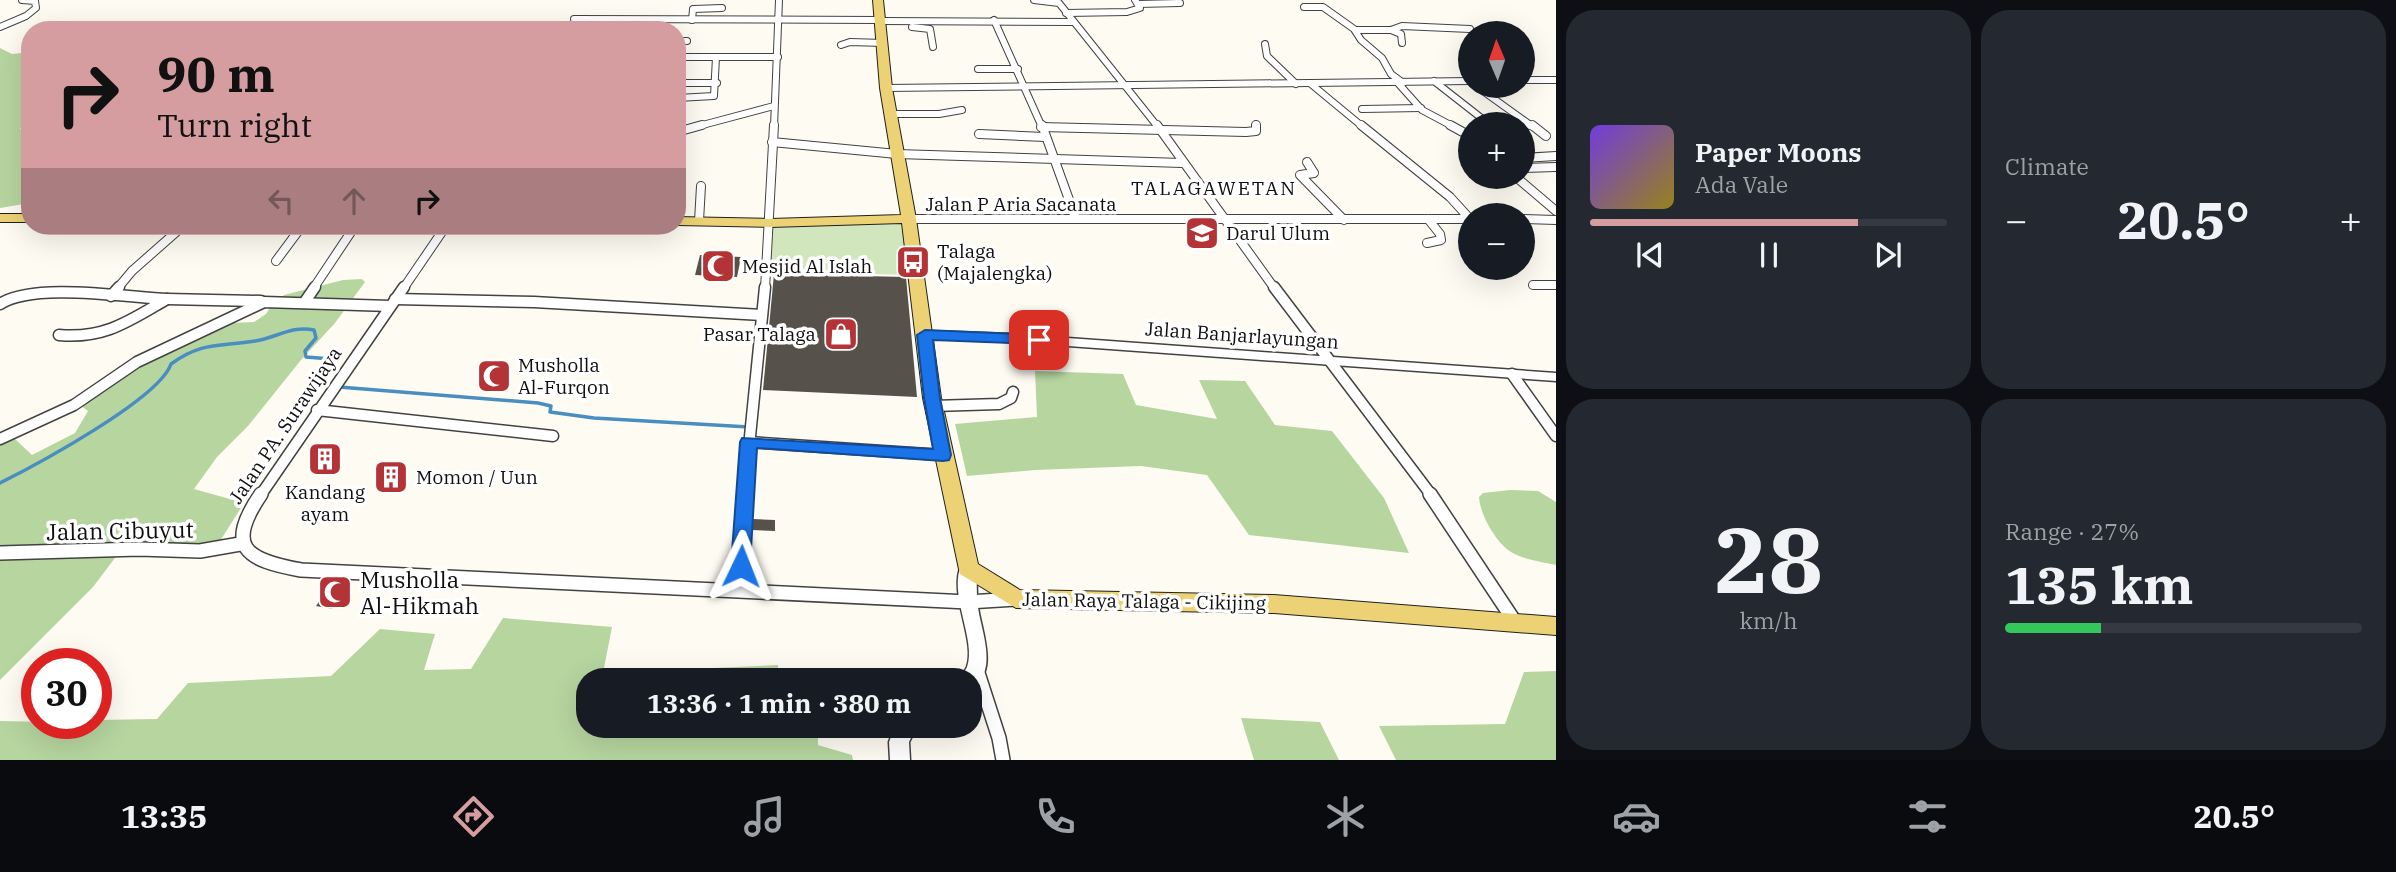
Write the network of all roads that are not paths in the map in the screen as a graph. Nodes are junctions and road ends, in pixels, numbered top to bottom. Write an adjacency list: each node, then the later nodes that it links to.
1 (22, 0): 18 (street)
2 (718, 0): 9 (street)
3 (779, 0): 15 (street)
4 (878, 0): 17 (main road)
5 (1034, 0): 10 (street)
6 (1137, 2): 7 (street); 10 (street)
7 (1180, 3)
8 (1304, 7): 20 (street)
9 (722, 8): 13 (street); 14 (street)
10 (1069, 18): 16 (street); 41 (street)
11 (573, 19): 12 (street)
12 (671, 20): 13 (street)
13 (692, 20): 14 (street)
14 (718, 20): 15 (street)
15 (778, 20): 17 (street); 29 (street)
16 (994, 20): 17 (street); 31 (street)
17 (882, 23): 22 (main road); 26 (street)
18 (0, 27)
19 (1458, 28): 21 (street)
20 (1355, 30): 21 (street); 38 (street)
21 (1391, 30): 23 (street)
22 (884, 43): 25 (street); 43 (main road)
23 (1402, 43)
24 (1265, 44): 39 (street)
25 (841, 45)
26 (933, 47)
27 (686, 57): 28 (street)
28 (716, 57): 29 (street); 37 (street)
29 (778, 57): 46 (street)
30 (978, 69): 31 (street)
31 (1017, 69): 42 (street)
32 (1535, 80): 33 (street)
33 (1556, 80)
34 (1434, 81): 35 (street); 38 (street); 50 (street)
35 (1458, 81)
36 (686, 83): 37 (street)
37 (717, 83): 44 (street)
38 (1400, 83): 40 (street); 47 (street)
39 (1296, 84): 40 (street); 41 (street)
40 (1311, 84): 73 (street)
41 (1126, 85): 42 (street); 56 (street)
42 (1025, 86): 43 (street); 54 (street)
43 (886, 88): 52 (main road)
44 (686, 98)
45 (1493, 98): 51 (street)
46 (774, 106): 58 (street); 62 (street)
47 (1421, 108): 48 (street); 57 (street)
48 (1362, 109)
49 (962, 110): 52 (street)
50 (1474, 112)
51 (1512, 112)
52 (890, 114): 63 (main road)
53 (1256, 125): 56 (street)
54 (1041, 127): 56 (street); 61 (street)
55 (1535, 128): 60 (street)
56 (1160, 129): 68 (street)
57 (1458, 129)
58 (686, 130)
59 (979, 134): 61 (street)
60 (1546, 136)
61 (1045, 137): 66 (street)
62 (772, 142): 63 (street); 87 (street)
63 (897, 155): 66 (street); 77 (main road)
64 (1556, 156): 65 (street)
65 (1535, 157)
66 (1052, 158): 68 (street); 78 (street)
67 (1307, 162): 83 (street)
68 (1182, 163): 82 (street)
69 (1556, 167): 70 (street)
70 (1535, 168)
71 (701, 186): 86 (street)
72 (1530, 189): 74 (street)
73 (1458, 206)
74 (1556, 211)
75 (0, 218): 76 (main road)
76 (21, 218)
77 (909, 219): 78 (street, Jalan P Aria Sacanata); 87 (main road); 104 (main road)
78 (1076, 219): 82 (street, Jalan P Aria Sacanata)
79 (1428, 219): 80 (street, Jalan P Aria Sacanata); 83 (street, Jalan P Aria Sacanata); 92 (street)
80 (1458, 219)
81 (1535, 219): 84 (street)
82 (1225, 220): 83 (street, Jalan P Aria Sacanata); 105 (street)
83 (1344, 220)
84 (1556, 220)
85 (686, 221): 86 (main road)
86 (699, 221): 87 (main road)
87 (770, 223): 102 (street)
88 (173, 235): 96 (street)
89 (295, 235): 93 (street)
90 (349, 235): 100 (street)
91 (440, 235): 99 (street, Jalan PA. Surawijaya)
92 (1427, 243)
93 (276, 261)
94 (1533, 285): 95 (street)
95 (1556, 285)
96 (111, 296): 97 (street); 101 (street)
97 (167, 299): 98 (street); 103 (street)
98 (264, 302): 100 (street); 113 (street)
99 (392, 302): 100 (street); 102 (street); 110 (street, Jalan PA. Surawijaya)
100 (304, 303)
101 (0, 304)
102 (762, 315): 114 (street)
103 (59, 335)
104 (925, 335): 105 (street, Jalan Banjarlayungan); 109 (main road)
105 (1331, 360): 106 (street, Jalan Banjarlayungan); 122 (street)
106 (1512, 374): 107 (street, Jalan Banjarlayungan); 112 (street)
107 (1556, 377)
108 (1013, 392): 109 (street)
109 (933, 406): 115 (main road)
110 (317, 410): 111 (street); 116 (street, Jalan PA. Surawijaya)
111 (553, 436)
112 (1556, 436)
113 (0, 439)
114 (748, 442): 115 (street); 119 (street)
115 (943, 455): 118 (main road)
116 (240, 544): 117 (street, Jalan Cibuyut); 119 (street)
117 (0, 554)
118 (968, 568): 120 (main road, Jalan Raya Talaga - Cikijing); 121 (street)
119 (740, 590): 121 (street)
120 (1016, 599): 121 (street); 122 (main road, Jalan Raya Talaga - Cikijing)
121 (968, 602): 124 (street)
122 (1515, 622): 123 (main road, Jalan Raya Talaga - Cikijing)
123 (1556, 626)
124 (975, 668)
125 (982, 698): 128 (street)
126 (900, 738): 127 (street)
127 (900, 760)
128 (1003, 760)

